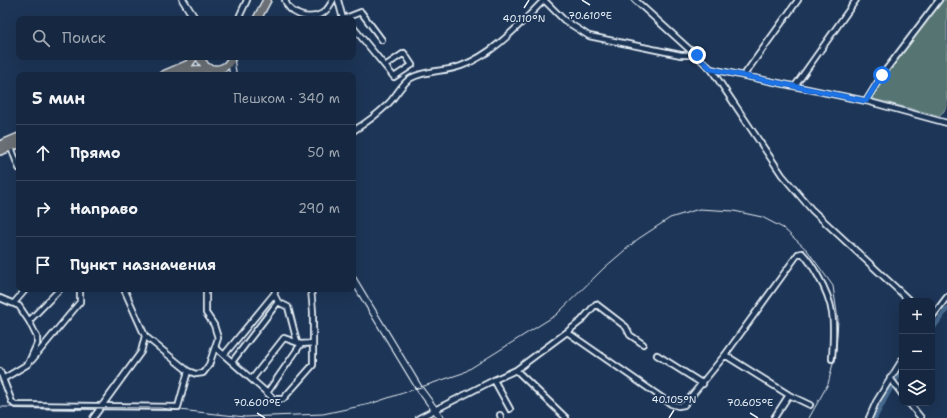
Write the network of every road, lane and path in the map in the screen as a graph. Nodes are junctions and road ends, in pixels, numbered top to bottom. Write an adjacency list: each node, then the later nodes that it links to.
1 (183, 0): 13 (main road)
2 (247, 0): 12 (street)
3 (267, 0): 14 (main road)
4 (285, 0): 15 (street)
5 (333, 0): 16 (street)
6 (338, 0): 17 (street)
7 (544, 0): 21 (street); 37 (street)
8 (635, 0): 21 (street)
9 (798, 0): 33 (street)
10 (856, 0): 34 (street)
11 (939, 0): 35 (street)
12 (240, 15)
13 (193, 16)
14 (259, 16)
15 (301, 16)
16 (316, 16)
17 (343, 16)
18 (351, 16): 20 (street)
19 (356, 31): 26 (street)
20 (382, 40)
21 (697, 55): 28 (street)
22 (192, 60): 29 (main road)
23 (201, 60): 27 (main road)
24 (230, 60): 27 (main road)
25 (232, 60): 32 (street)
26 (386, 66): 26 (street)
27 (212, 69): 30 (main road); 31 (street)
28 (711, 69): 33 (street); 54 (street)
29 (170, 72)
30 (187, 72)
31 (216, 72)
32 (233, 72)
33 (744, 75): 34 (street)
34 (795, 86): 35 (street)
35 (866, 101): 36 (street)
36 (947, 123)
37 (356, 129)
38 (16, 139): 40 (main road)
39 (0, 144): 40 (main road)
40 (10, 144): 41 (main road); 42 (main road); 43 (street)
41 (16, 144)
42 (0, 151)
43 (16, 160)
44 (356, 284): 87 (street)
45 (23, 292): 56 (street)
46 (57, 292): 58 (street)
47 (80, 292): 70 (street)
48 (125, 292): 60 (street)
49 (206, 292): 64 (street)
50 (311, 292): 62 (street)
51 (274, 294): 55 (street); 65 (street)
52 (947, 297): 57 (street)
53 (0, 298): 56 (street)
54 (907, 298)
55 (278, 302): 61 (street); 69 (street)
56 (14, 303): 58 (street)
57 (935, 313)
58 (29, 321): 70 (street)
59 (567, 332): 63 (street); 72 (street); 79 (street)
60 (145, 336): 74 (street); 84 (street)
61 (299, 343): 62 (street); 77 (street); 81 (street)
62 (313, 343): 81 (street)
63 (643, 344)
64 (216, 348): 65 (street); 74 (street)
65 (224, 355): 69 (street)
66 (657, 355): 79 (street)
67 (725, 355): 68 (street); 79 (street); 82 (street)
68 (832, 359)
69 (232, 362): 77 (street)
70 (28, 364): 76 (street)
71 (899, 364): 75 (street)
72 (516, 370): 78 (street); 91 (street)
73 (0, 371): 76 (street)
74 (188, 371): 84 (street)
75 (890, 378): 80 (street); 93 (street)
76 (3, 379): 84 (street)
77 (252, 379): 81 (street)
78 (494, 380): 86 (street); 87 (street)
79 (703, 384)
80 (899, 390)
81 (267, 393)
82 (789, 395): 83 (street); 92 (street)
83 (810, 405)
84 (100, 406): 88 (street)
85 (911, 406): 94 (street)
86 (510, 409)
87 (436, 410): 89 (street); 90 (street)
88 (93, 418)
89 (419, 418)
90 (441, 418)
91 (566, 418)
92 (774, 418)
93 (869, 418)
94 (921, 418)

